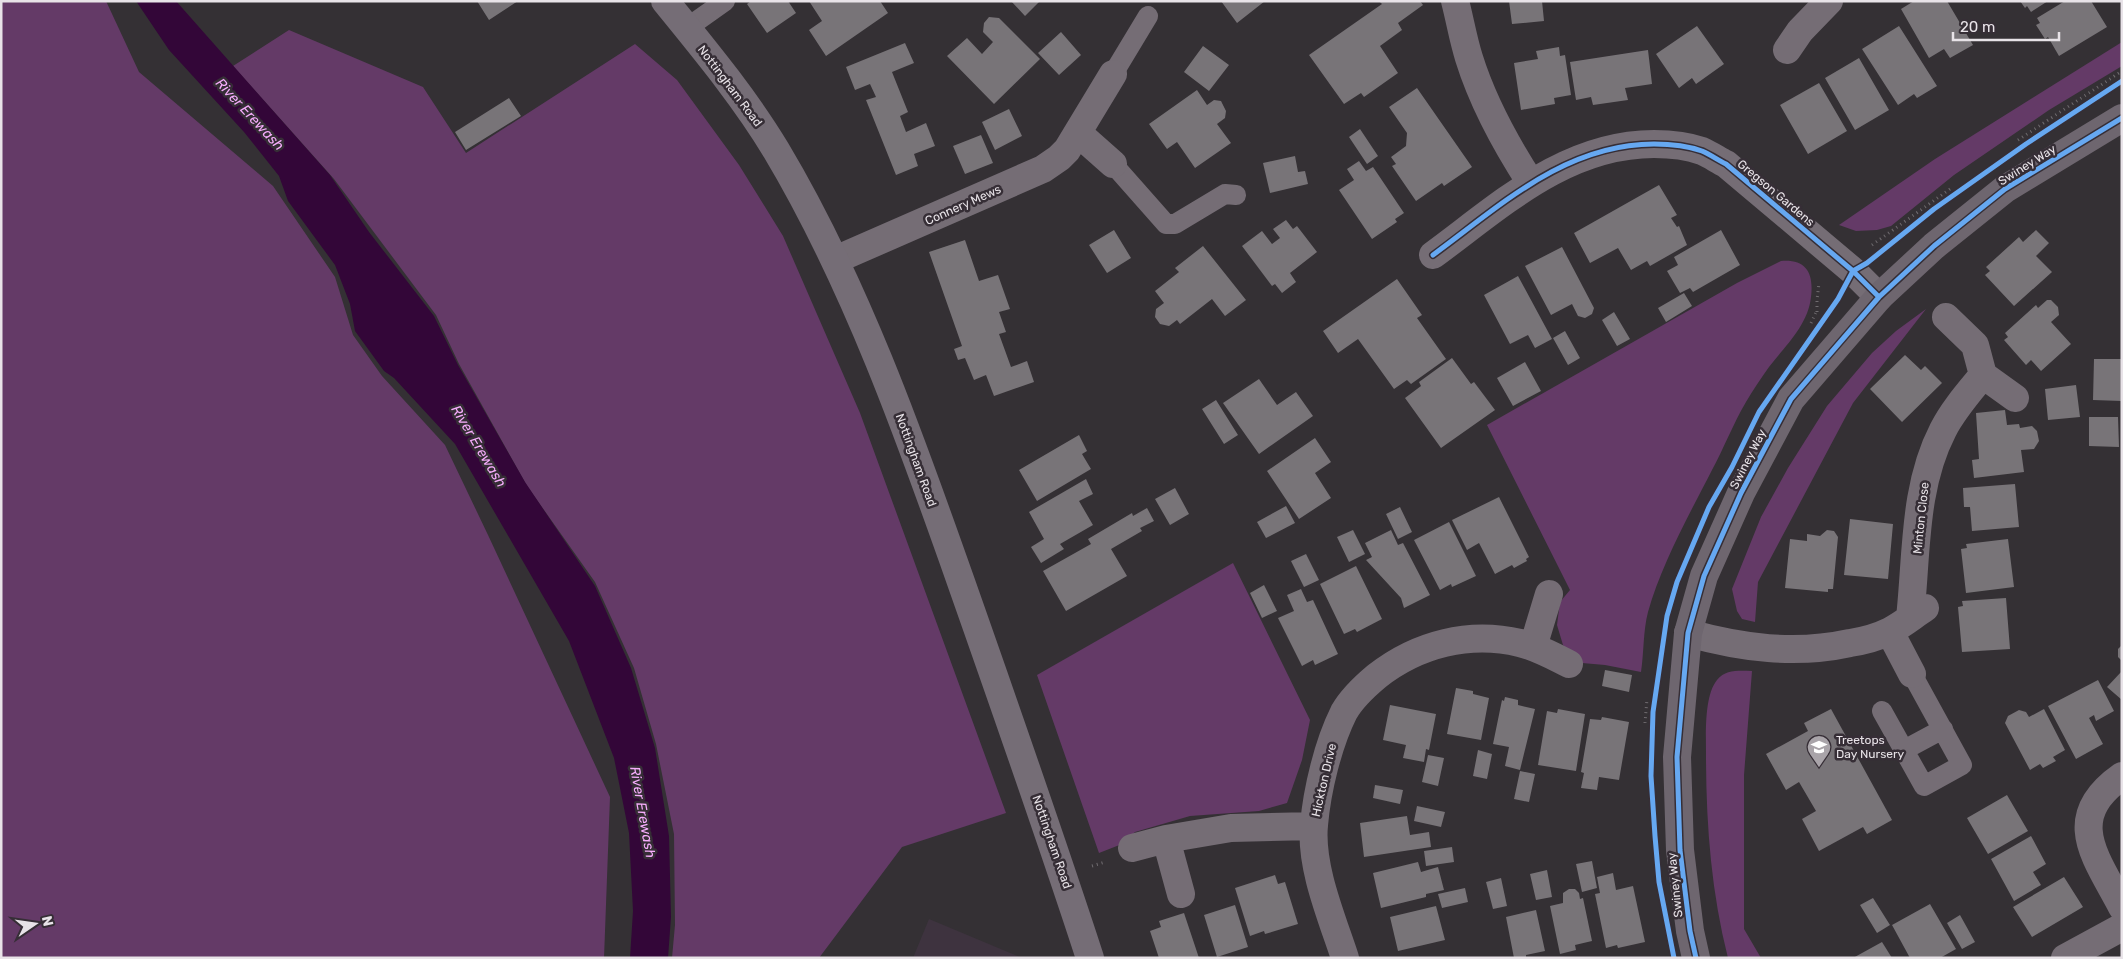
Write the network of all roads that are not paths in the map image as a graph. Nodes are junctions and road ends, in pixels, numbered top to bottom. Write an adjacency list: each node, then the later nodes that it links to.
1 (665, 1): 6 (main road, Nottingham Road)
2 (725, 1): 6 (lane)
3 (1455, 1): 12 (street)
4 (1817, 5): 7 (street)
5 (1148, 16): 8 (lane)
6 (687, 28): 15 (main road, Nottingham Road)
7 (1787, 50)
8 (1113, 74): 10 (street, Connery Mews)
9 (2122, 118): 16 (street, Swiney Way)
10 (1078, 133): 11 (street); 15 (street, Connery Mews)
11 (1112, 164): 13 (lane)
12 (1531, 183): 14 (street, Gregson Gardens); 16 (street, Gregson Gardens)
13 (1236, 195)
14 (1433, 256)
15 (835, 260): 36 (main road, Nottingham Road)
16 (1879, 297): 22 (street, Swiney Way)
17 (1946, 317): 18 (street)
18 (1983, 375): 19 (street); 21 (street, Minton Close)
19 (2015, 398)
20 (1549, 594): 23 (street)
21 (1909, 619): 22 (street); 25 (street)
22 (1688, 633): 38 (street, Swiney Way)
23 (1533, 646): 24 (street, Hickton Drive); 30 (street, Hickton Drive)
24 (1568, 664)
25 (1912, 674): 27 (lane)
26 (1882, 711): 28 (lane)
27 (1943, 729): 28 (lane); 28 (lane)
28 (1904, 750)
29 (2122, 776): 34 (street)
30 (1314, 826): 31 (street, Hickton Drive); 37 (street, Hickton Drive)
31 (1166, 839): 32 (street, Hickton Drive); 33 (street)
32 (1132, 848)
33 (1181, 894)
34 (2122, 907)
35 (2122, 927): 39 (street)
36 (1090, 958)
37 (1345, 958)
38 (1696, 958)
39 (2065, 958)

